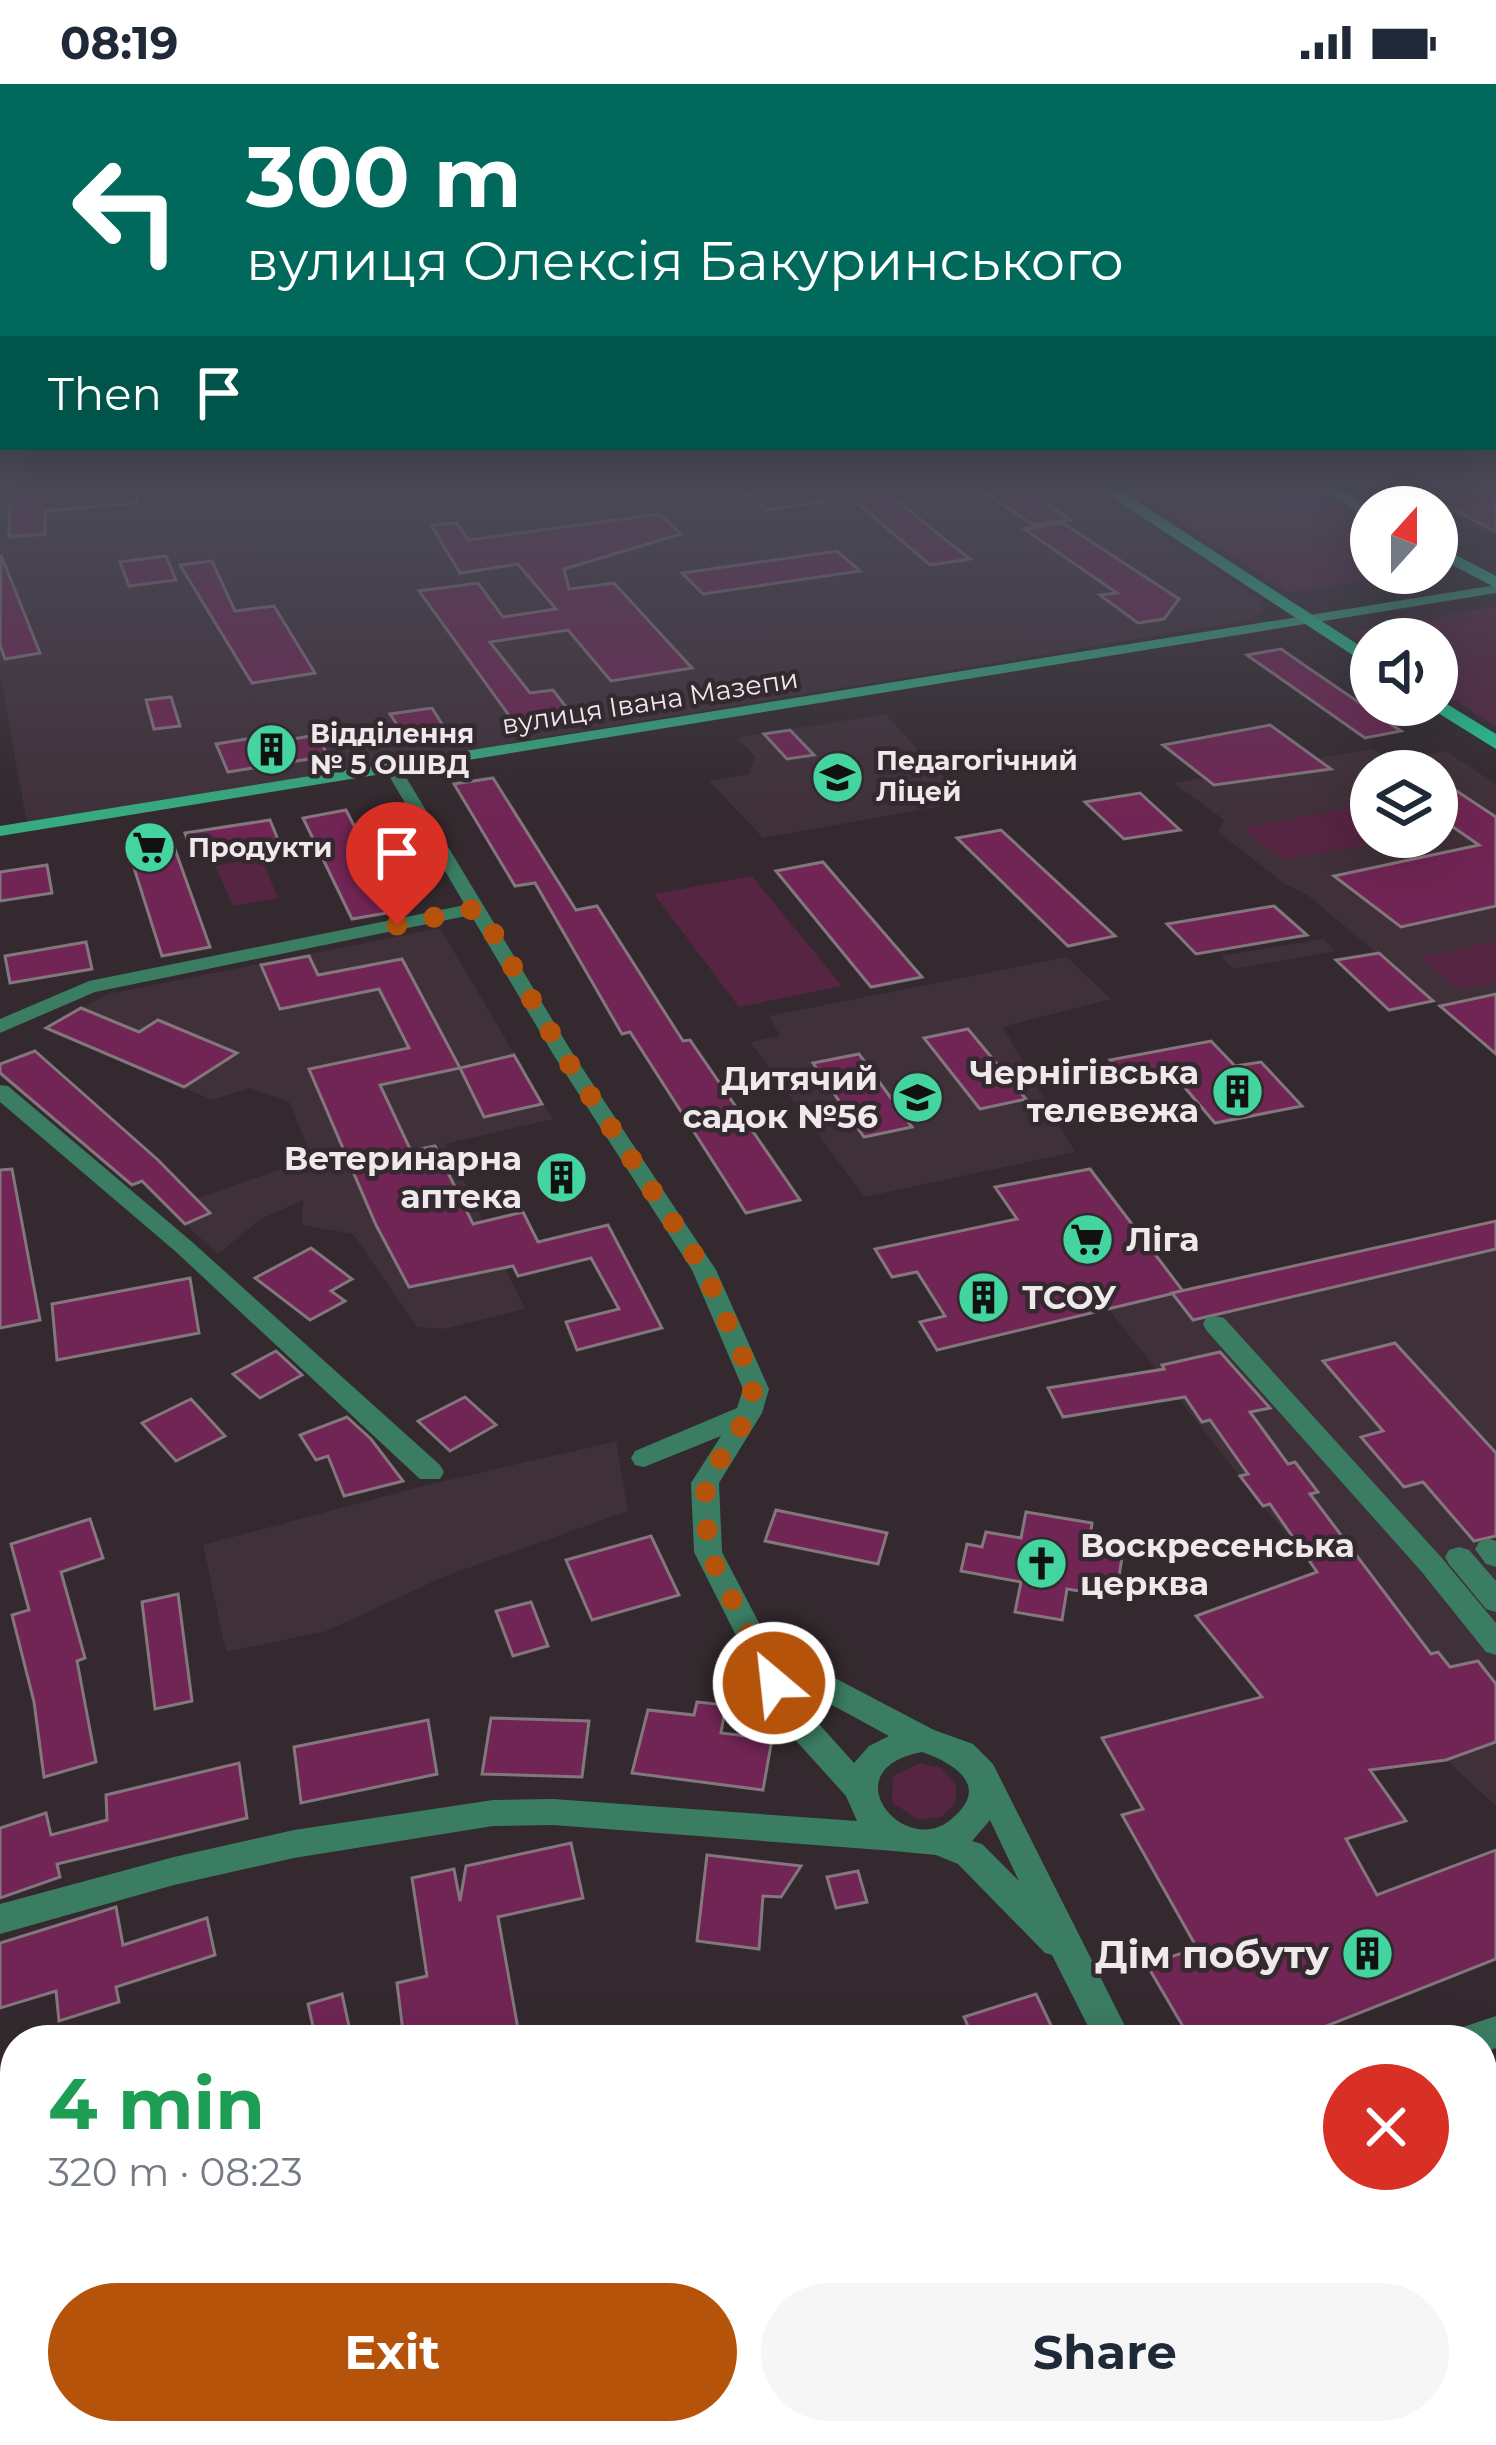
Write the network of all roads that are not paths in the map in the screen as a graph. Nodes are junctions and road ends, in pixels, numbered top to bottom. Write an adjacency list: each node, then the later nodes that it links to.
1 (1270, 595): 3 (main road)
2 (1445, 595): 3 (main road, вулиця Івана Мазепи)
3 (1308, 620): 4 (main road); 7 (main road, вулиця Івана Мазепи)
4 (1350, 647)
5 (1458, 718): 6 (main road)
6 (1496, 743)
7 (392, 770): 8 (main road, вулиця Івана Мазепи); 9 (street)
8 (0, 831)
9 (479, 908): 10 (street); 13 (street)
10 (0, 1027)
11 (0, 1091): 15 (street)
12 (1216, 1324): 18 (street)
13 (749, 1414): 14 (street); 19 (street)
14 (644, 1458)
15 (430, 1472)
16 (1459, 1557): 17 (street)
17 (1496, 1601)
18 (1496, 1644)
19 (757, 1651): 20 (street); 22 (street)
20 (923, 1738): 21 (street); 22 (street)
21 (984, 1779): 25 (street); 27 (street)
22 (864, 1799): 23 (street); 24 (street)
23 (824, 1829): 24 (street); 26 (street)
24 (902, 1838): 25 (street)
25 (938, 1842): 27 (street)
26 (0, 1919)
27 (1073, 1963): 28 (street)
28 (1106, 2025)

